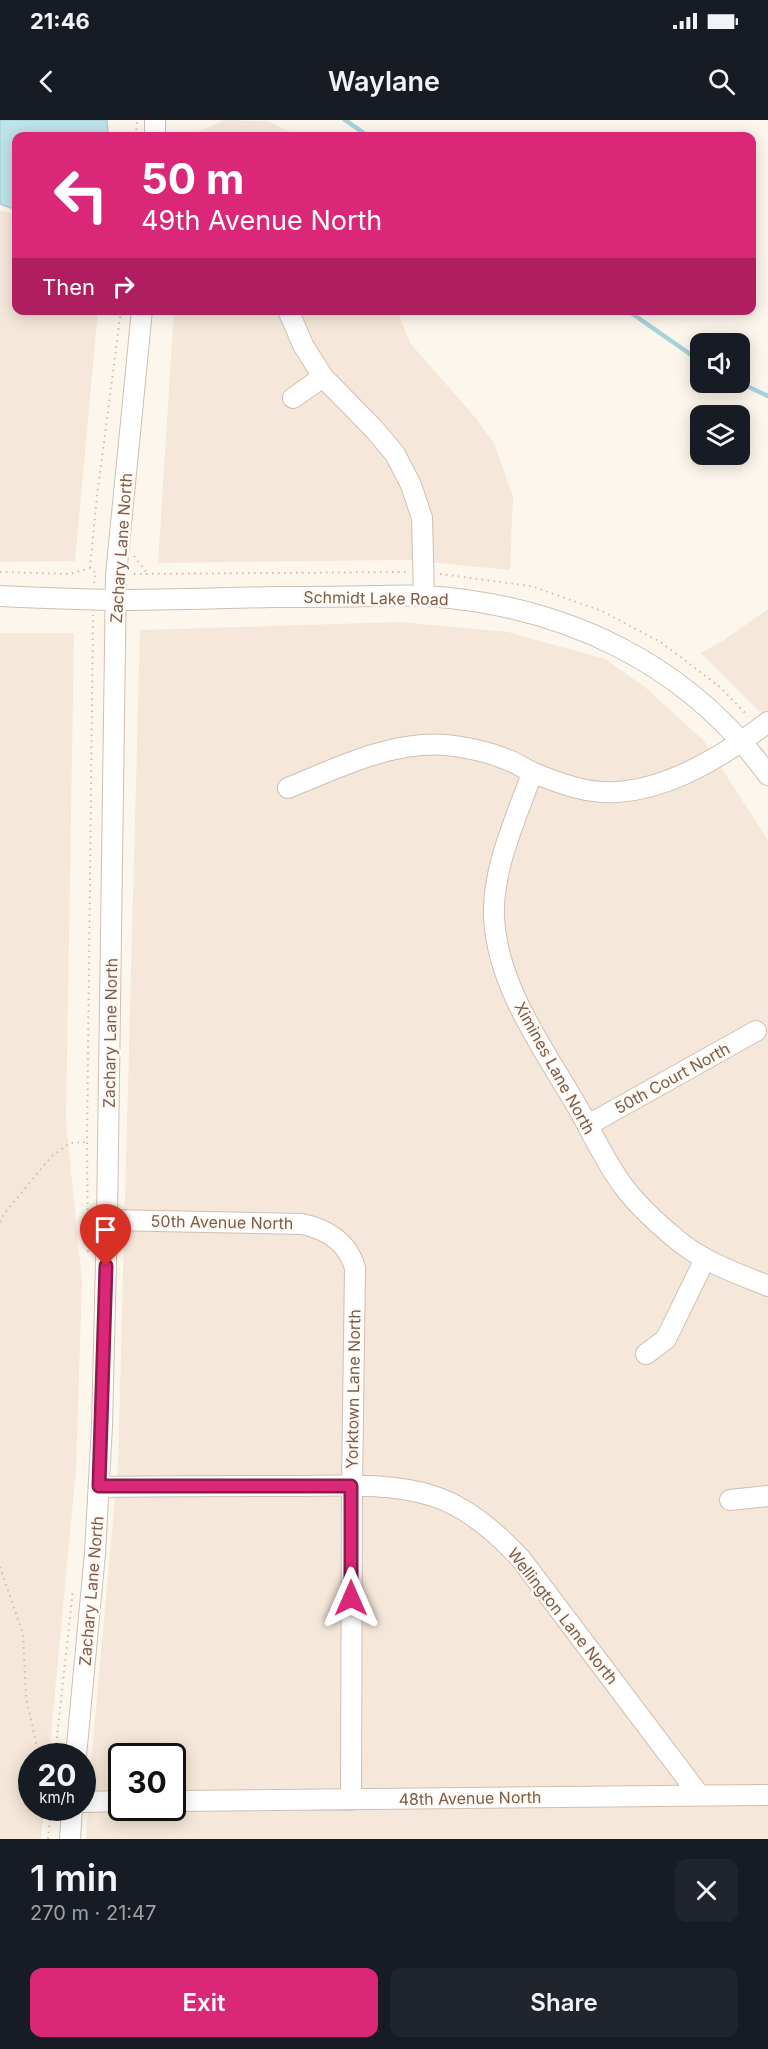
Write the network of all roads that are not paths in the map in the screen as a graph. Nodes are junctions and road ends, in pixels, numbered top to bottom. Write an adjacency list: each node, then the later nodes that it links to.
1 (141, 315): 7 (street, Zachary Lane North)
2 (290, 315): 3 (street)
3 (323, 377): 4 (street); 6 (street)
4 (292, 398)
5 (0, 596): 7 (street, Schmidt Lake Road)
6 (424, 596): 7 (street, Schmidt Lake Road); 9 (street, Schmidt Lake Road)
7 (116, 600): 15 (street, Zachary Lane North)
8 (768, 722): 9 (street)
9 (740, 742): 10 (street); 11 (street, Schmidt Lake Road)
10 (532, 773): 12 (street); 14 (street, Ximines Lane North)
11 (768, 775)
12 (288, 788)
13 (756, 1031): 14 (street, 50th Court North)
14 (588, 1125): 17 (street, Ximines Lane North)
15 (107, 1220): 16 (street, 50th Avenue North); 20 (street, Zachary Lane North)
16 (302, 1224): 21 (street, Yorktown Lane North)
17 (705, 1259): 18 (street, Ximines Lane North); 19 (street)
18 (768, 1286)
19 (646, 1353)
20 (99, 1486): 21 (street, Wellington Lane North); 24 (street, Zachary Lane North)
21 (351, 1486): 26 (street, Wellington Lane North); 27 (street, Yorktown Lane North)
22 (768, 1496): 23 (street)
23 (730, 1500)
24 (77, 1743)
25 (768, 1795): 26 (street, 48th Avenue North)
26 (699, 1796): 27 (street, 48th Avenue North)
27 (351, 1800): 28 (street, 48th Avenue North)
28 (186, 1801)
29 (71, 1821): 30 (street)
30 (70, 1839)

